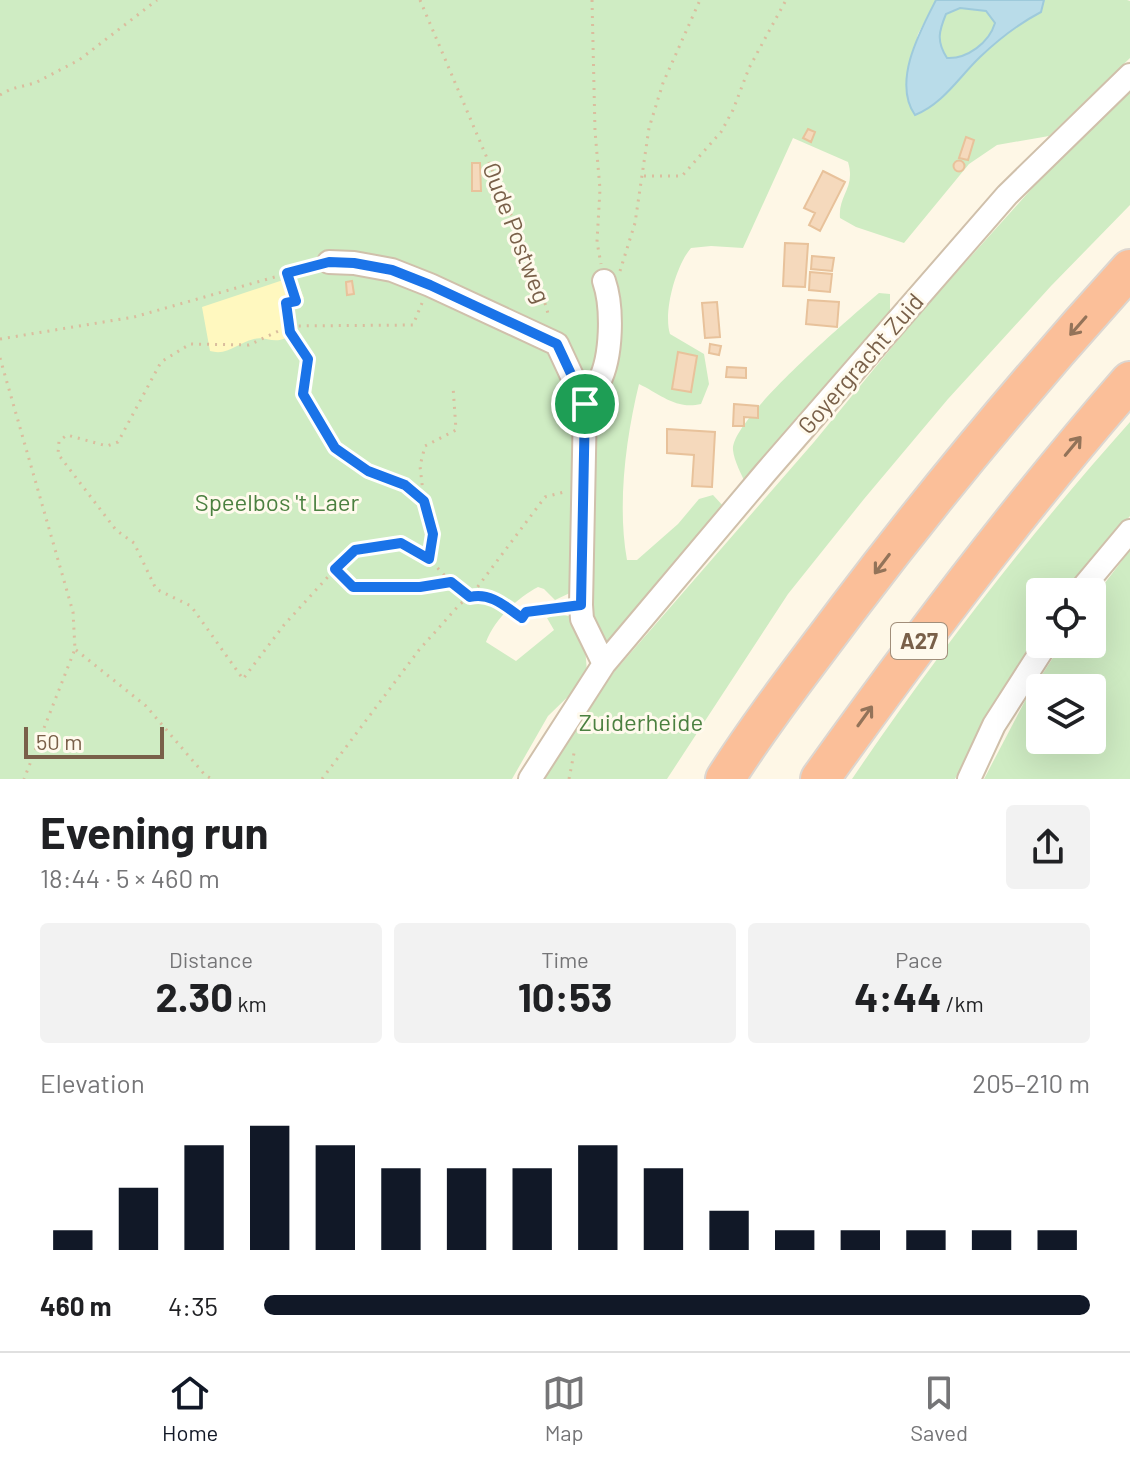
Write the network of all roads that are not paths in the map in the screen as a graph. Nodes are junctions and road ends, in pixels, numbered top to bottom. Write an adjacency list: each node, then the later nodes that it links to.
1 (1130, 75): 12 (street, Goyergracht Zuid)
2 (329, 262): 6 (street)
3 (1130, 269): 14 (highway, one-way to 14)
4 (607, 289): 6 (street)
5 (1130, 381): 15 (highway, A27, one-way to 5)
6 (585, 404): 9 (street)
7 (1130, 531): 8 (street)
8 (1091, 578)
9 (581, 605): 10 (lane); 12 (street)
10 (522, 618)
11 (1037, 658): 16 (street)
12 (604, 664): 13 (street)
13 (530, 779)
14 (725, 779)
15 (820, 779)
16 (969, 779)

